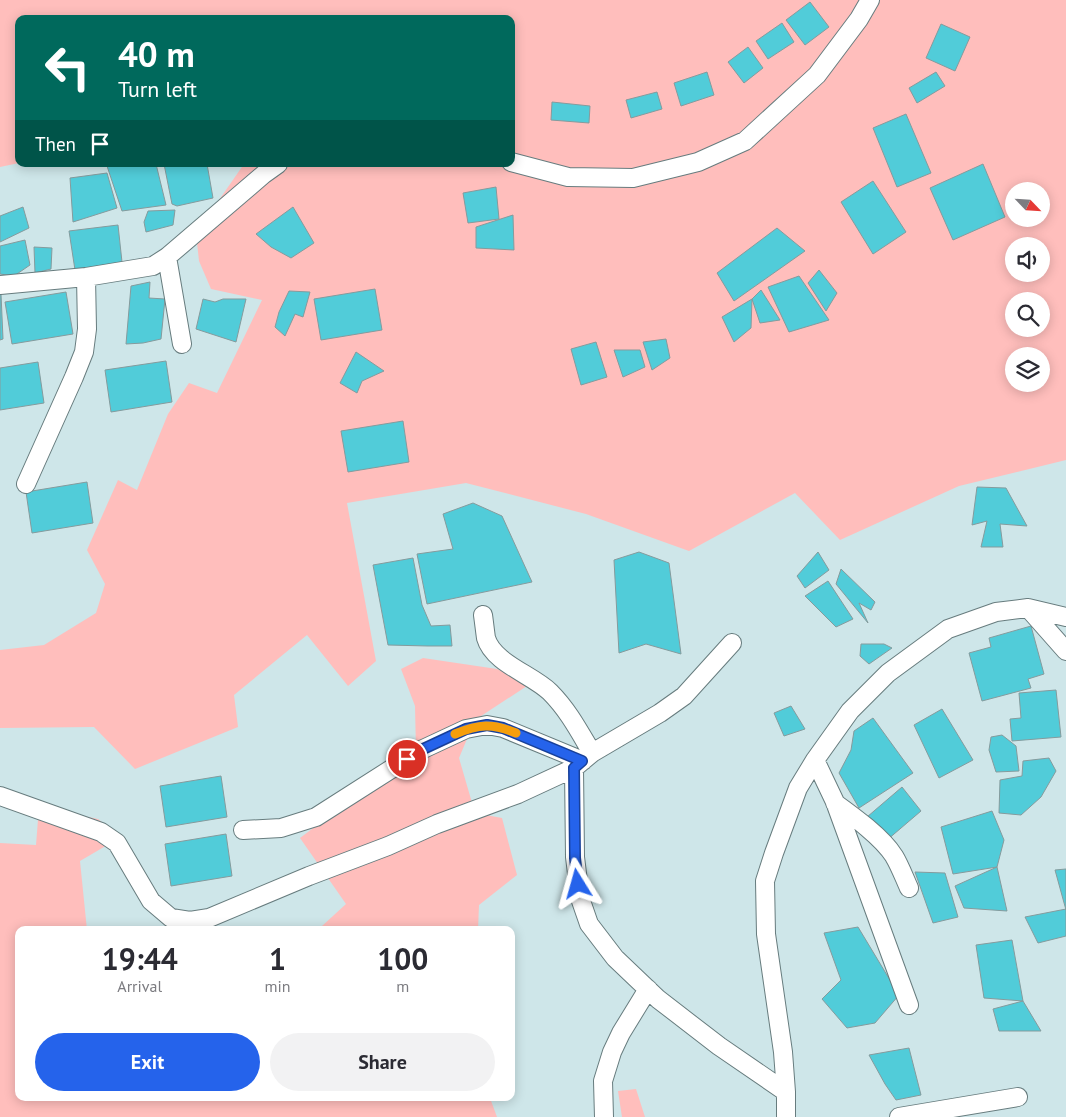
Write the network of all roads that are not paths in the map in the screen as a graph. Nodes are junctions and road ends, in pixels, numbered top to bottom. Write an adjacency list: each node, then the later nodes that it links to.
1 (870, 0): 2 (street)
2 (515, 163)
3 (274, 167): 4 (street)
4 (167, 257): 5 (street); 7 (street)
5 (86, 277): 6 (street); 8 (street)
6 (0, 285)
7 (182, 344)
8 (26, 484)
9 (1028, 608): 11 (street); 13 (street); 15 (street)
10 (483, 615): 14 (street)
11 (1066, 617)
12 (732, 643): 14 (street)
13 (1066, 651)
14 (583, 760): 16 (street); 18 (street); 20 (street)
15 (814, 760): 17 (street); 22 (street)
16 (0, 796)
17 (835, 802): 19 (street); 21 (street)
18 (243, 830)
19 (909, 888)
20 (648, 989): 22 (street); 24 (street)
21 (909, 1005)
22 (786, 1092): 25 (street)
23 (1018, 1098): 26 (street)
24 (604, 1117)
25 (786, 1117)
26 (899, 1117)

